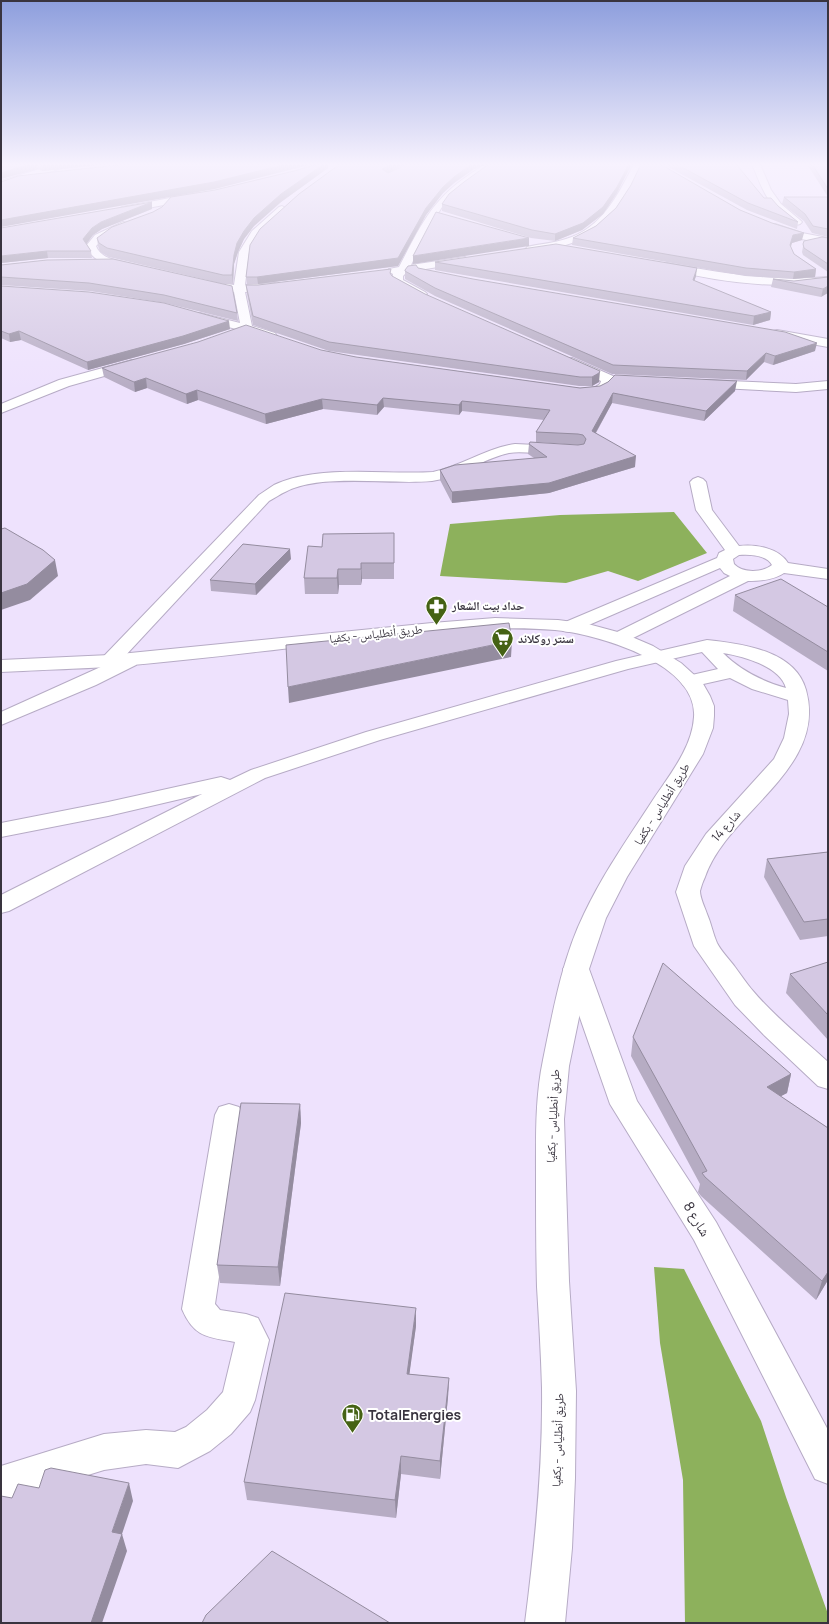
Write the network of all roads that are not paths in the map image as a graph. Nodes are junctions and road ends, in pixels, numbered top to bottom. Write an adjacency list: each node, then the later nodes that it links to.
1 (96, 240): 13 (main road)
2 (250, 240): 23 (main road)
3 (422, 240): 16 (main road)
4 (574, 240): 8 (main road)
5 (825, 240): 7 (main road)
6 (526, 241): 8 (main road)
7 (796, 246)
8 (554, 247): 9 (main road); 10 (main road)
9 (517, 251)
10 (577, 251)
11 (479, 258): 16 (main road)
12 (86, 263): 13 (main road)
13 (118, 263): 15 (main road)
14 (654, 264): 20 (main road)
15 (141, 269)
16 (406, 269): 18 (main road); 19 (main road); 24 (main road)
17 (817, 272): 20 (main road)
18 (380, 273)
19 (438, 275)
20 (828, 279)
21 (195, 282): 23 (main road)
22 (288, 285): 23 (main road)
23 (239, 289): 26 (main road)
24 (430, 299)
25 (186, 312): 26 (main road)
26 (247, 328): 28 (main road); 29 (main road)
27 (767, 332): 30 (main road)
28 (230, 335)
29 (281, 339)
30 (828, 343)
31 (564, 358): 33 (main road)
32 (144, 361): 38 (main road)
33 (608, 379): 34 (main road); 37 (main road)
34 (622, 379)
35 (692, 383): 36 (main road)
36 (828, 385)
37 (571, 391)
38 (1, 408)
39 (569, 450): 49 (main road)
40 (698, 482): 41 (main road)
41 (729, 556): 42 (main road); 44 (main road); 45 (main road)
42 (780, 568): 43 (main road); 44 (main road)
43 (828, 574)
44 (746, 575): 46 (main road)
45 (570, 627): 46 (main road, طريق أنطلياس - بكفيا); 49 (main road, طريق أنطلياس - بكفيا)
46 (620, 637): 48 (main road, طريق أنطلياس - بكفيا)
47 (707, 646): 48 (main road, شارع 14); 51 (main road); 53 (main road, شارع 14)
48 (660, 657): 52 (main road, طريق أنطلياس - بكفيا); 55 (main road, شارع 14)
49 (121, 660): 50 (main road, طريق أنطلياس - بكفيا); 54 (main road)
50 (1, 666)
51 (731, 672): 52 (main road); 53 (main road)
52 (690, 681): 60 (main road, طريق أنطلياس - بكفيا)
53 (798, 698): 61 (main road, شارع 14)
54 (1, 719)
55 (258, 774): 56 (main road); 58 (main road)
56 (108, 809): 57 (main road); 58 (main road)
57 (1, 830)
58 (139, 834): 59 (main road)
59 (1, 905)
60 (576, 969): 63 (main road, شارع 8); 65 (main road, طريق أنطلياس - بكفيا)
61 (828, 1078)
62 (230, 1115): 64 (main road)
63 (828, 1466)
64 (1, 1484)
65 (544, 1623)

